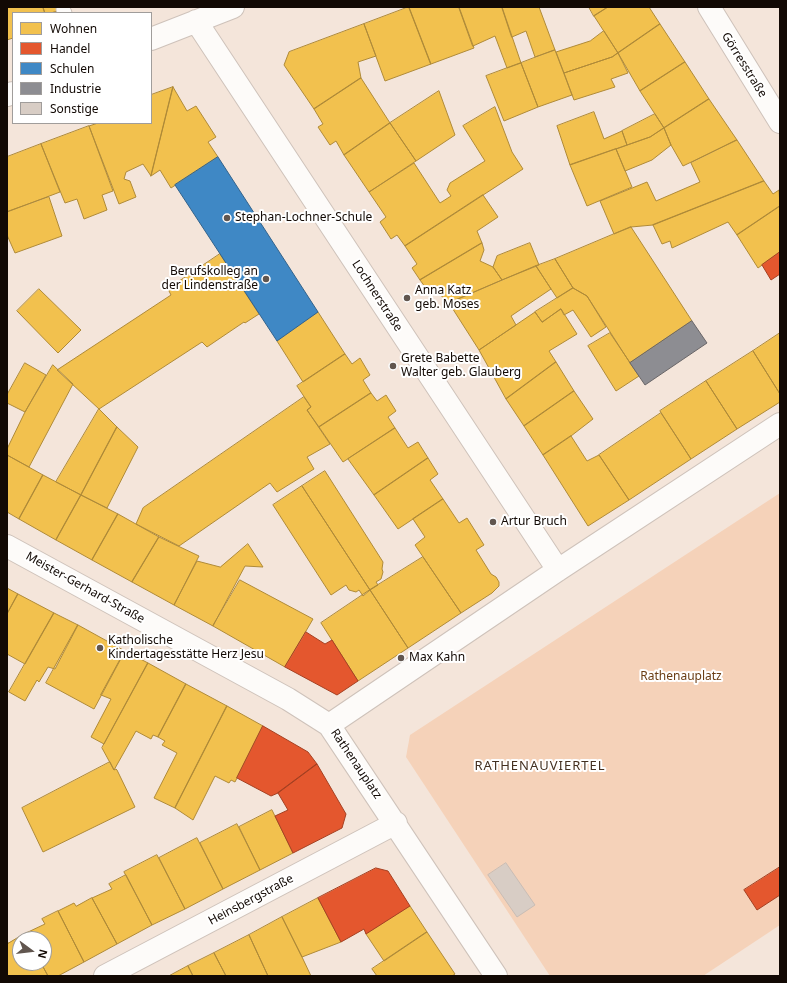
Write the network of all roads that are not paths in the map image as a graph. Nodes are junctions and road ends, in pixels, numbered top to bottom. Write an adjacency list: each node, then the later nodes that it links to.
1 (233, 7): 3 (street)
2 (709, 7): 5 (street, Görresstraße)
3 (196, 21): 4 (street); 8 (street, Lochnerstraße)
4 (152, 39)
5 (780, 122)
6 (780, 424): 8 (street, Rathenauplatz)
7 (7, 546): 9 (street, Meister-Gerhard-Straße)
8 (558, 570): 9 (street, Rathenauplatz)
9 (329, 725): 10 (street, Rathenauplatz)
10 (396, 823): 11 (street, Heinsbergstraße); 12 (street, Rathenauplatz)
11 (105, 976)
12 (496, 976)

